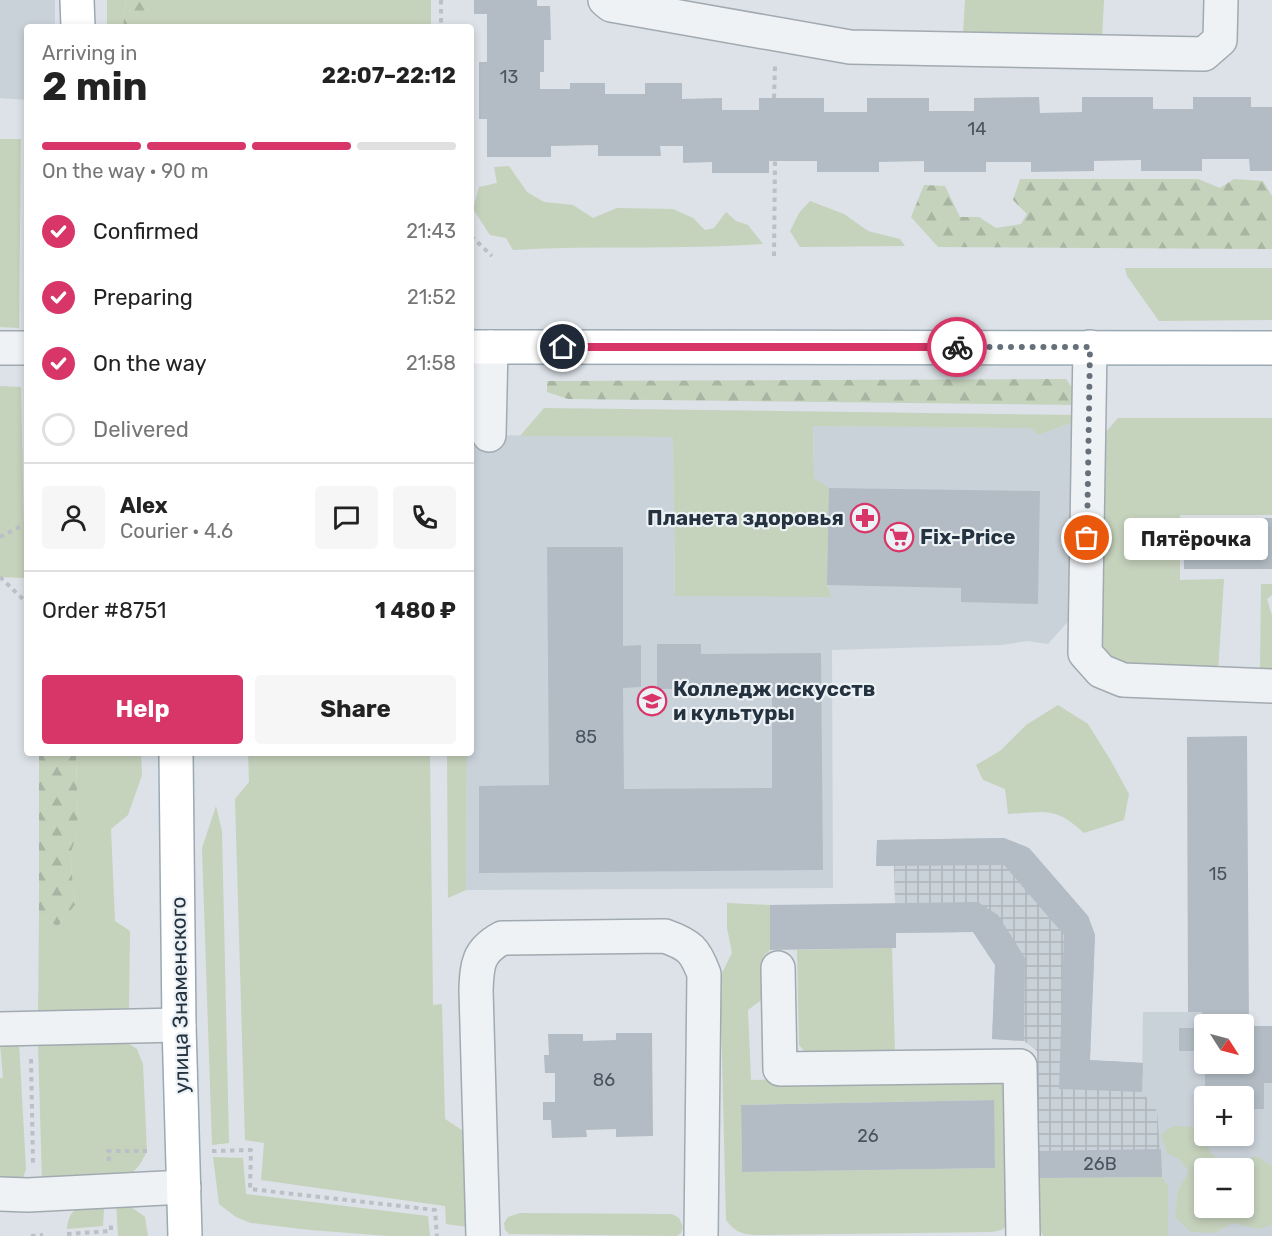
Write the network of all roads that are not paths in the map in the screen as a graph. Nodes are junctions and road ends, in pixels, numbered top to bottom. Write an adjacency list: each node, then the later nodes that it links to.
1 (77, 0): 4 (main road)
2 (605, 0): 3 (street)
3 (1221, 0)
4 (78, 24)
5 (481, 347): 6 (main road); 10 (street)
6 (1090, 347): 9 (main road); 11 (street)
7 (0, 348): 8 (street)
8 (24, 348)
9 (1272, 348)
10 (489, 435)
11 (1272, 686)
12 (176, 756): 14 (main road, улица Знаменского)
13 (778, 968): 21 (street)
14 (179, 1025): 15 (street); 16 (main road, улица Знаменского)
15 (0, 1029)
16 (184, 1187): 17 (street); 18 (main road, улица Знаменского)
17 (0, 1194)
18 (185, 1236)
19 (483, 1236): 20 (street)
20 (701, 1236)
21 (1023, 1236)

